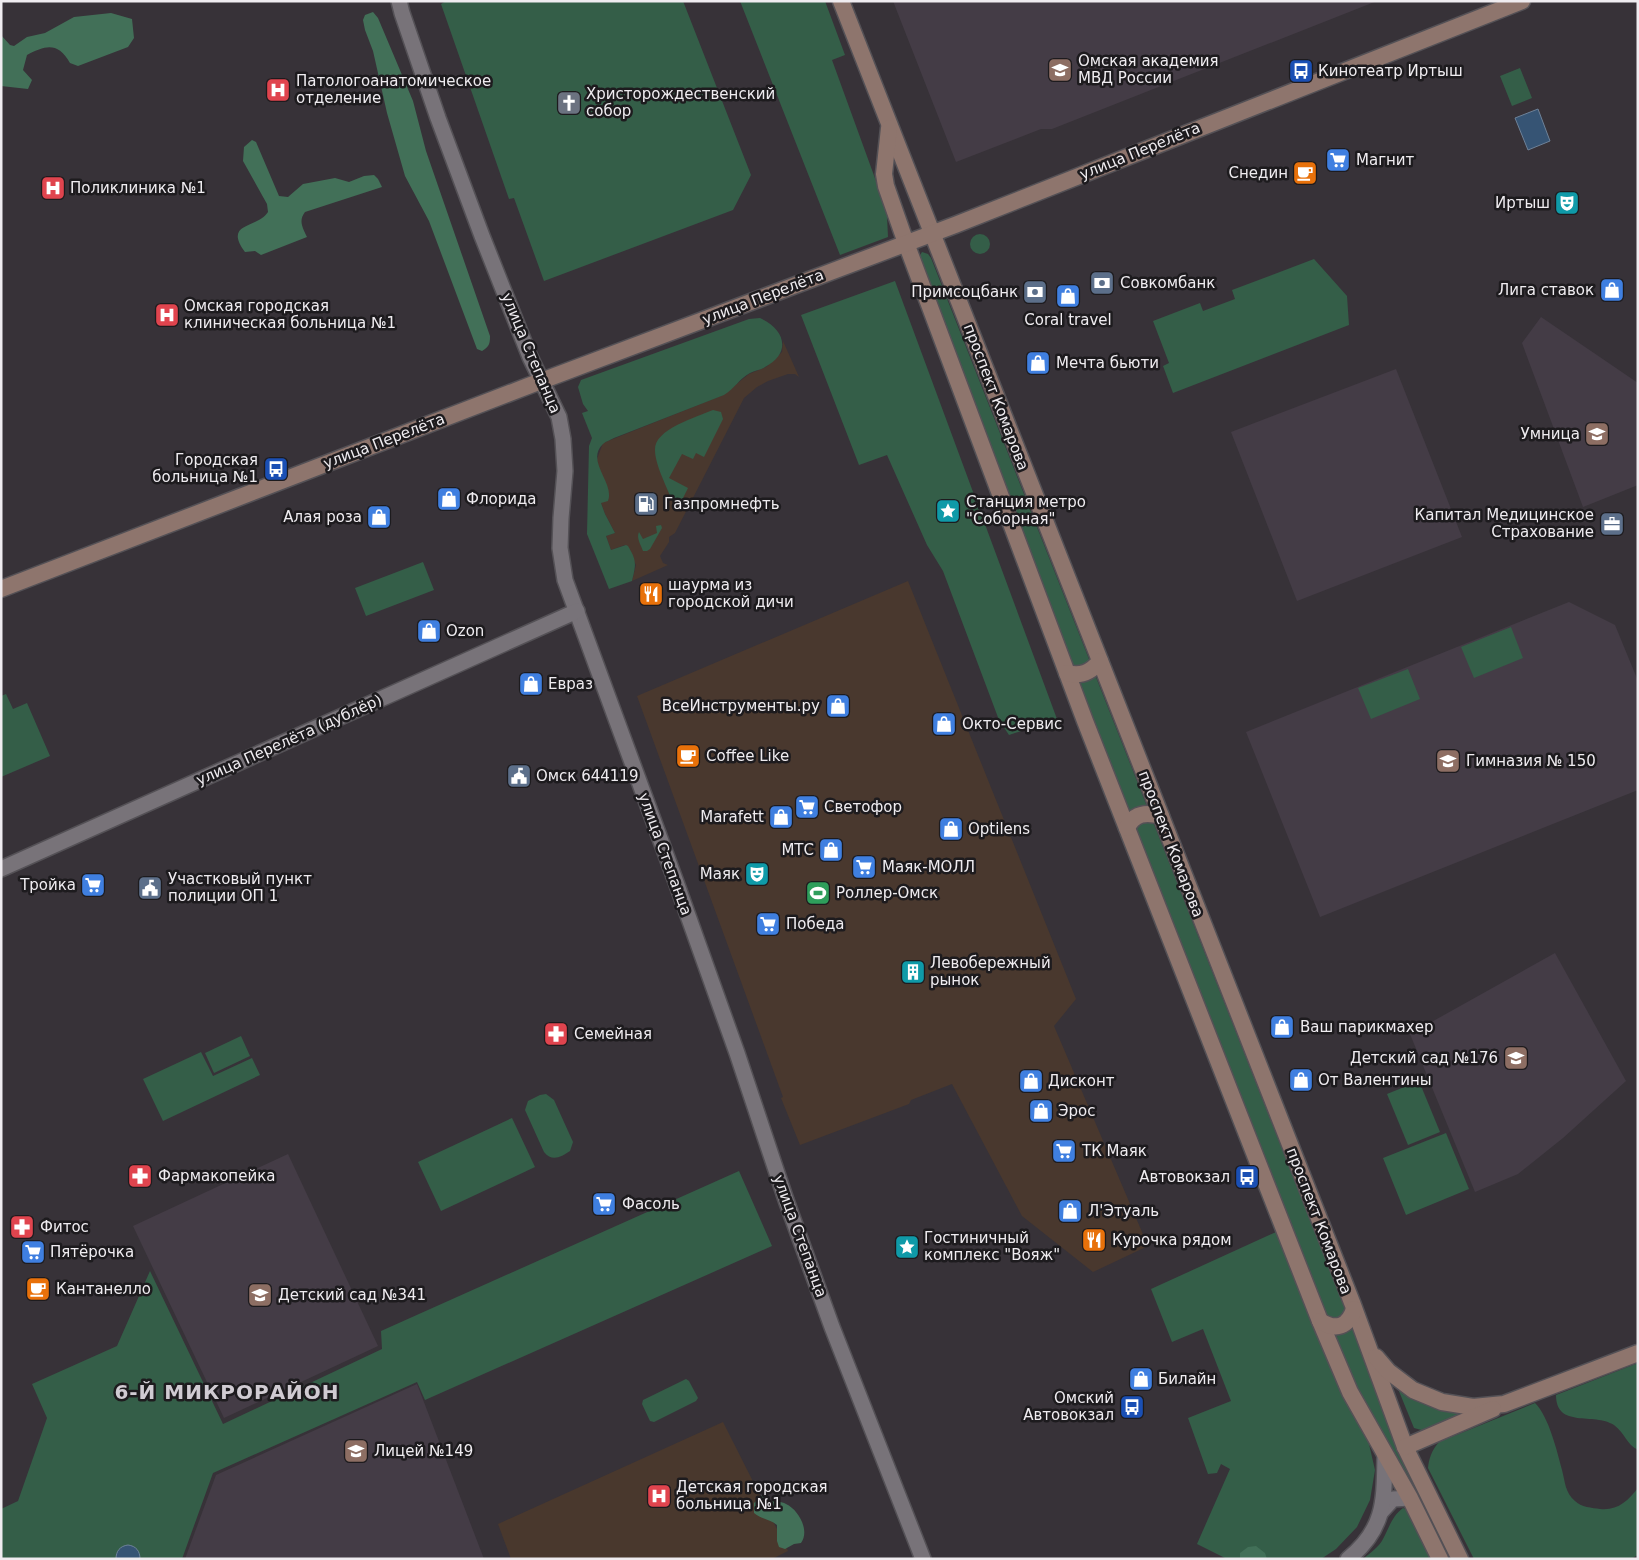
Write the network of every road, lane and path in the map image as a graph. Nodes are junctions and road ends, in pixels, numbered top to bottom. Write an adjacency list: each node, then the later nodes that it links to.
1 (400, 1): 7 (street, улица Степанца)
2 (840, 1): 4 (main road, проспект Комарова)
3 (1522, 1): 5 (main road, улица Перелёта)
4 (889, 126): 5 (main road, проспект Комарова); 6 (main road, проспект Комарова)
5 (932, 233): 6 (main road, улица Перелёта); 10 (main road, проспект Комарова)
6 (906, 243): 7 (main road, улица Перелёта); 11 (main road, проспект Комарова)
7 (543, 380): 8 (main road, улица Перелёта); 9 (street, улица Степанца)
8 (1, 589)
9 (577, 610): 14 (street, улица Перелёта (дублёр)); 24 (street, улица Степанца)
10 (1100, 660): 11 (main road); 12 (main road, проспект Комарова)
11 (1067, 673): 13 (main road, проспект Комарова)
12 (1160, 816): 13 (main road); 15 (main road, проспект Комарова)
13 (1126, 828): 16 (main road, проспект Комарова)
14 (1, 869)
15 (1354, 1309): 16 (main road); 17 (main road, проспект Комарова)
16 (1320, 1321): 21 (main road, проспект Комарова)
17 (1368, 1347): 19 (main road); 20 (main road, проспект Комарова)
18 (1638, 1353): 19 (main road)
19 (1504, 1404): 20 (main road)
20 (1405, 1447): 27 (main road, проспект Комарова)
21 (1385, 1454): 22 (main road, проспект Комарова); 23 (street)
22 (1410, 1498): 23 (street); 26 (main road, проспект Комарова)
23 (1380, 1512): 25 (street)
24 (923, 1559)
25 (1348, 1559)
26 (1440, 1559)
27 (1460, 1559)

